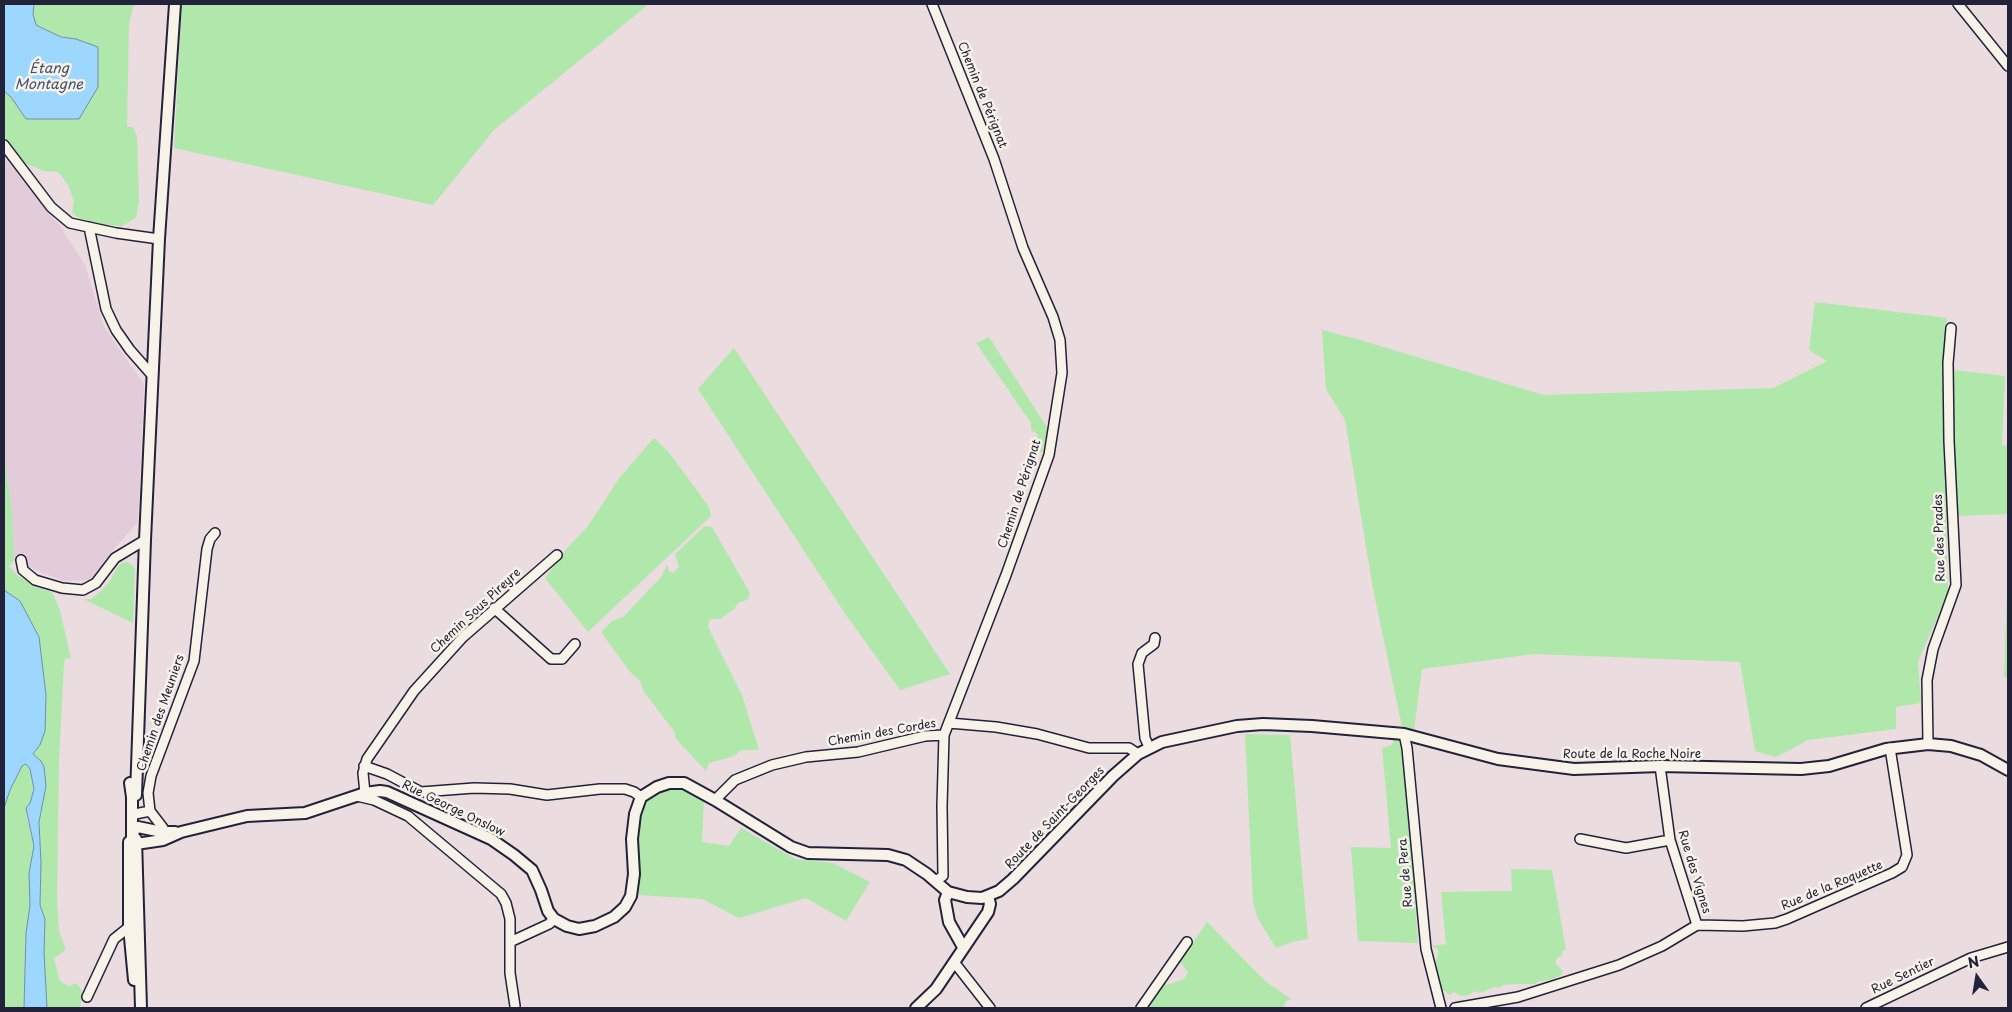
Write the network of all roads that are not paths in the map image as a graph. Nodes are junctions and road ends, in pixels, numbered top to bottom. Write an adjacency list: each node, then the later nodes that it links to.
1 (175, 4): 7 (street)
2 (932, 4): 18 (street, Chemin de Pérignat)
3 (1958, 4): 4 (street)
4 (2008, 66)
5 (4, 145): 6 (street)
6 (89, 227): 7 (street); 9 (street)
7 (159, 239): 9 (street)
8 (1951, 328): 21 (street, Rue des Prades)
9 (152, 375): 11 (street)
10 (215, 533): 31 (street, Chemin des Meuniers)
11 (145, 540): 13 (street); 17 (street)
12 (557, 555): 14 (street, Chemin Sous Pireyre)
13 (21, 560)
14 (494, 608): 16 (street); 25 (street, Chemin Sous Pireyre)
15 (1155, 638): 22 (street)
16 (575, 644)
17 (142, 646): 32 (street); 34 (street)
18 (949, 723): 20 (street, Chemin de Pérignat); 24 (street)
19 (1404, 734): 22 (street, Route de la Roche Noire); 26 (street, Route de la Roche Noire); 55 (street, Rue de Pera)
20 (944, 735): 30 (street, Chemin des Cordes); 37 (street, Chemin de Pérignat)
21 (1928, 744): 23 (street, Route de la Roche Noire); 27 (street, Route de la Roche Noire)
22 (1149, 748): 24 (street, Route de la Roche Noire)
23 (1890, 748): 26 (street, Route de la Roche Noire); 41 (street, Rue de la Roquette)
24 (1138, 754): 39 (street, Route de Saint-Georges)
25 (364, 766): 28 (street); 29 (street)
26 (1660, 766): 36 (street, Rue des Vignes)
27 (2008, 770)
28 (361, 794): 33 (street, Rue George Onslow); 40 (street, Rue George Onslow); 43 (street)
29 (641, 798): 30 (street); 40 (street)
30 (715, 800): 37 (street)
31 (150, 811): 32 (street); 33 (street, Chemin des Meuniers)
32 (135, 814): 34 (street)
33 (162, 836): 34 (street, Rue George Onslow); 34 (street)
34 (133, 838): 42 (street)
35 (1580, 839): 36 (street)
36 (1670, 840): 41 (street, Rue des Vignes)
37 (935, 881): 38 (street)
38 (948, 892): 39 (street); 45 (street)
39 (988, 896): 45 (street)
40 (554, 919): 43 (street)
41 (1697, 924): 56 (street)
42 (134, 927): 48 (street); 50 (street); 51 (street)
43 (510, 942): 49 (street)
44 (1187, 942): 54 (street)
45 (963, 947): 47 (street)
46 (2008, 947): 57 (street, Rue Sentier)
47 (954, 962): 52 (street); 53 (street)
48 (87, 997)
49 (516, 1007)
50 (137, 1008)
51 (141, 1008)
52 (916, 1008)
53 (990, 1008)
54 (1141, 1008)
55 (1442, 1008)
56 (1455, 1008)
57 (1866, 1008)

